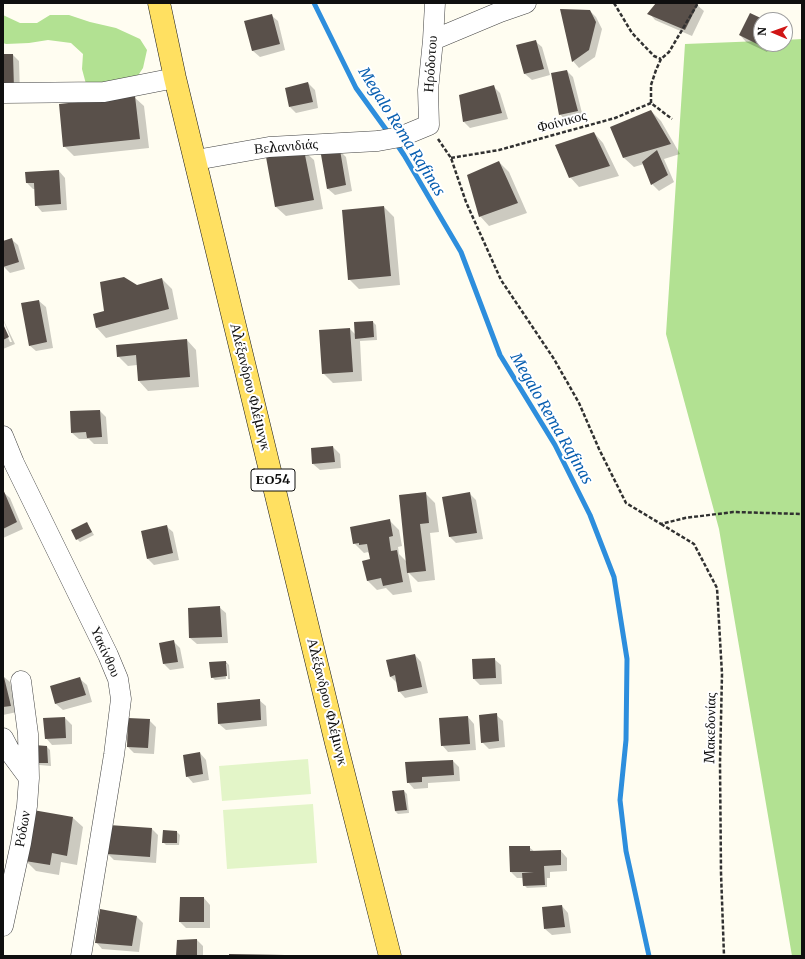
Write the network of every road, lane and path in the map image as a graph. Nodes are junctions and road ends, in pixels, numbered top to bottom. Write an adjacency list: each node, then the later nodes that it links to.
1 (159, 3): 8 (main road, Αλέξανδρου Φλέμινγκ / ΕΟ54)
2 (435, 3): 6 (street, Ηρόδοτου)
3 (526, 3): 6 (street)
4 (614, 3): 7 (path)
5 (698, 3): 7 (path)
6 (433, 40): 12 (street, Ηρόδοτου)
7 (661, 59): 10 (path)
8 (176, 78): 9 (street); 14 (main road, Αλέξανδρου Φλέμινγκ / ΕΟ54)
9 (3, 93)
10 (651, 103): 11 (path); 13 (path, Φοίνικος)
11 (672, 119)
12 (429, 125): 13 (path, Μακεδονίας); 14 (street, Βελανιδιάς)
13 (450, 158): 17 (path, Μακεδονίας)
14 (196, 160): 23 (main road, Αλέξανδρου Φλέμινγκ / ΕΟ54)
15 (3, 436): 22 (street, Υακίνθου)
16 (802, 514): 17 (path)
17 (661, 524): 24 (path, Μακεδονίας)
18 (21, 681): 20 (street, Ρόδων)
19 (3, 738): 20 (street)
20 (29, 778): 21 (street, Ρόδων)
21 (3, 926)
22 (81, 956)
23 (390, 956)
24 (724, 956)

